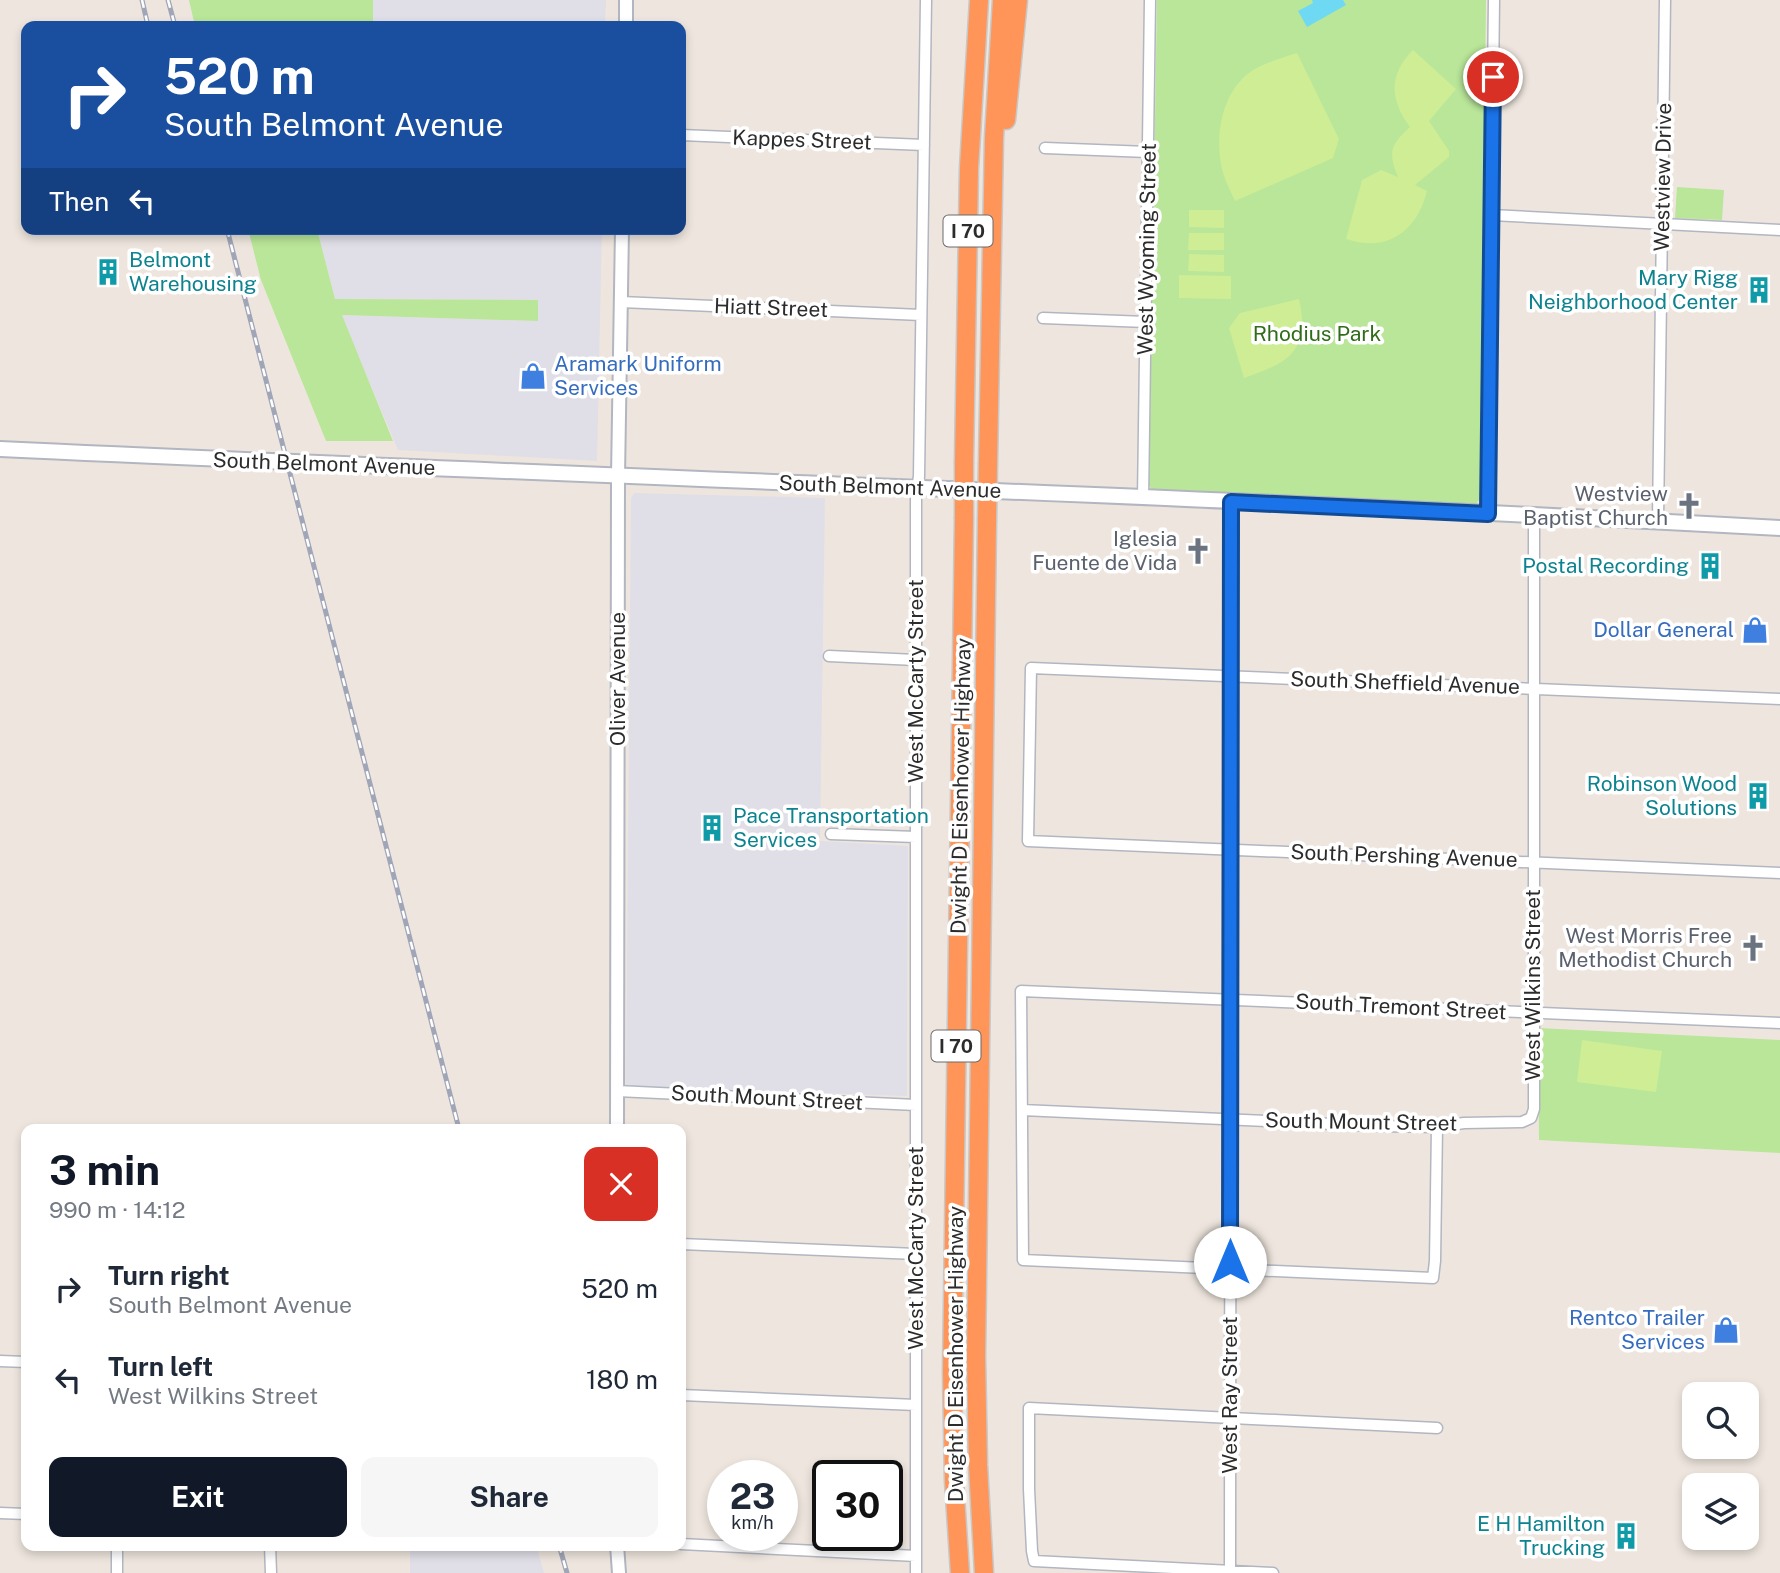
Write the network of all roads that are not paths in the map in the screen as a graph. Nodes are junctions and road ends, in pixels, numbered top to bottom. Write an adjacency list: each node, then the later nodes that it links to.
1 (626, 0): 10 (street)
2 (926, 0): 13 (street, West McCarty Street)
3 (973, 0): 11 (highway)
4 (979, 0): 11 (highway, Dwight D Eisenhower Highway / I 70)
5 (1002, 0): 22 (highway, Dwight D Eisenhower Highway / I 70)
6 (1018, 0): 22 (highway)
7 (1150, 0): 15 (street, West Wyoming Street)
8 (1494, 0): 16 (street)
9 (1665, 0): 17 (street, Westview Drive)
10 (626, 21)
11 (973, 72): 76 (highway, Dwight D Eisenhower Highway / I 70, bridge)
12 (686, 135): 13 (street, Kappes Street)
13 (923, 145): 21 (street, West McCarty Street)
14 (1045, 148): 15 (street)
15 (1148, 152): 24 (street, West Wyoming Street)
16 (1492, 215): 17 (street); 30 (street)
17 (1662, 224): 18 (street); 32 (street, Westview Drive)
18 (1780, 230)
19 (622, 235): 20 (street, Oliver Avenue)
20 (621, 302): 21 (street, Hiatt Street); 26 (street, Oliver Avenue)
21 (921, 315): 27 (street, West McCarty Street)
22 (991, 315): 77 (highway, Dwight D Eisenhower Highway / I 70, bridge)
23 (1043, 318): 24 (street)
24 (1146, 322): 28 (street, West Wyoming Street)
25 (0, 449): 26 (main road, South Belmont Avenue)
26 (618, 476): 27 (main road, South Belmont Avenue); 48 (street, Oliver Avenue)
27 (918, 488): 28 (main road, South Belmont Avenue); 35 (street, West McCarty Street)
28 (1143, 499): 29 (main road, South Belmont Avenue)
29 (1231, 502): 30 (main road, South Belmont Avenue); 36 (street, West Ray Street)
30 (1488, 514): 31 (main road, South Belmont Avenue)
31 (1534, 516): 32 (main road, South Belmont Avenue); 37 (street, West Wilkins Street)
32 (1658, 521): 33 (main road, South Belmont Avenue)
33 (1780, 528)
34 (829, 656): 35 (street)
35 (916, 660): 40 (street, West McCarty Street)
36 (1230, 676): 37 (street, South Sheffield Avenue); 41 (street, South Sheffield Avenue); 42 (street, West Ray Street)
37 (1533, 688): 38 (street, South Sheffield Avenue); 43 (street, West Wilkins Street)
38 (1780, 699)
39 (831, 834): 40 (street)
40 (916, 836): 49 (street, West McCarty Street)
41 (1028, 841): 42 (street, South Pershing Avenue)
42 (1230, 849): 43 (street, South Pershing Avenue); 45 (street, West Ray Street)
43 (1533, 862): 44 (street, South Pershing Avenue); 46 (street, West Wilkins Street)
44 (1780, 873)
45 (1230, 1000): 46 (street, South Tremont Street); 50 (street, South Tremont Street); 52 (street, West Ray Street)
46 (1534, 1013): 47 (street, South Tremont Street); 51 (street, West Wilkins Street)
47 (1780, 1023)
48 (617, 1091): 49 (street, South Mount Street); 53 (street, Oliver Avenue)
49 (916, 1105): 56 (street, West McCarty Street)
50 (1021, 1110): 52 (street, South Mount Street); 57 (street)
51 (1531, 1118): 54 (street, South Mount Street)
52 (1230, 1120): 54 (street, South Mount Street); 57 (street, West Ray Street)
53 (617, 1124)
54 (1437, 1127): 57 (street)
55 (686, 1244): 56 (street)
56 (916, 1254): 61 (street, West McCarty Street)
57 (1230, 1270): 62 (street, West Ray Street)
58 (0, 1360): 59 (street)
59 (21, 1362)
60 (686, 1395): 61 (street)
61 (916, 1405): 70 (street, West McCarty Street)
62 (1230, 1419): 63 (street); 71 (street, West Ray Street); 71 (street)
63 (1437, 1428)
64 (0, 1513): 65 (street)
65 (21, 1514)
66 (686, 1544): 70 (street)
67 (117, 1551): 72 (street)
68 (270, 1551): 73 (street)
69 (617, 1551): 74 (street)
70 (916, 1556): 75 (street, West McCarty Street)
71 (1230, 1572): 78 (street)
72 (117, 1573)
73 (271, 1573)
74 (619, 1573)
75 (916, 1573)
76 (960, 1573)
77 (984, 1573)
78 (1273, 1573)

